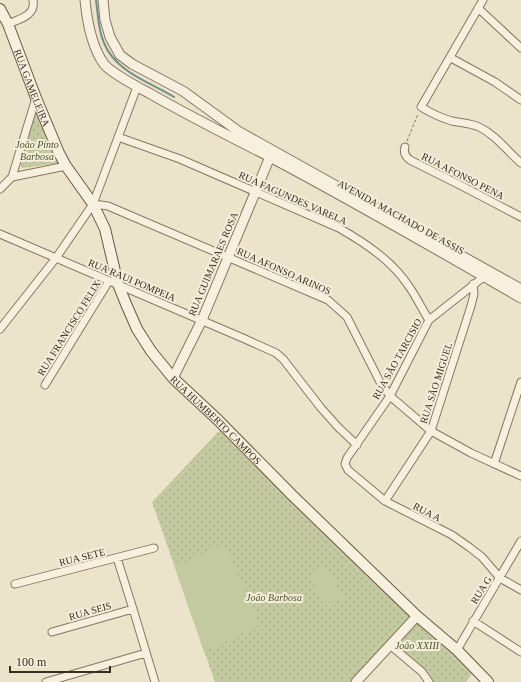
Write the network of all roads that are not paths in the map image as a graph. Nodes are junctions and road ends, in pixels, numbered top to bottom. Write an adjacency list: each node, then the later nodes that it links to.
1 (33, 0): 7 (street)
2 (85, 0): 10 (street, AVENIDA MACHADO DE ASSIS)
3 (103, 0): 15 (street, AVENIDA MACHADO DE ASSIS)
4 (483, 0): 5 (street)
5 (478, 8): 8 (street); 9 (street)
6 (0, 9): 7 (main road, RUA GAMELEIRA)
7 (8, 24): 11 (main road, RUA GAMELEIRA)
8 (521, 48)
9 (451, 58): 12 (street); 16 (street)
10 (137, 87): 13 (street); 15 (street, AVENIDA MACHADO DE ASSIS)
11 (36, 98): 17 (main road, RUA GAMELEIRA); 18 (street)
12 (521, 100)
13 (118, 137): 20 (street, RUA FAGUNDES VARELA); 21 (street)
14 (405, 147): 22 (street, RUA AFONSO PENA)
15 (271, 154): 20 (street, RUA GUIMARAES ROSA); 26 (street, AVENIDA MACHADO DE ASSIS)
16 (521, 163)
17 (66, 166): 18 (street); 21 (main road, RUA GAMELEIRA)
18 (12, 177): 19 (street)
19 (0, 190)
20 (255, 192): 24 (street, RUA GUIMARAES ROSA); 32 (street, RUA FAGUNDES VARELA)
21 (93, 204): 24 (street, RUA AFONSO ARINOS); 25 (street); 27 (main road, RUA HUMBERTO CAMPOS)
22 (521, 217)
23 (0, 234): 25 (street, RUA RAUI POMPEIA)
24 (227, 257): 31 (street, RUA GUIMARAES ROSA); 37 (street, RUA AFONSO ARINOS)
25 (56, 258): 27 (street, RUA RAUI POMPEIA); 33 (street)
26 (487, 274): 28 (street, RUA SÃO TARCISIO); 29 (street, AVENIDA MACHADO DE ASSIS); 30 (street, AVENIDA MACHADO DE ASSIS)
27 (114, 282): 31 (street, RUA RAUI POMPEIA); 34 (main road, RUA HUMBERTO CAMPOS); 36 (street, RUA FRANCISCO FELIX)
28 (473, 284): 32 (street, RUA SÃO TARCISIO); 38 (street, RUA SÃO MIGUEL)
29 (521, 289)
30 (521, 298)
31 (202, 320): 34 (street, RUA GUIMARAES ROSA); 39 (street, RUA RAUI POMPEIA)
32 (429, 320): 37 (street, RUA SÃO TARCISIO)
33 (0, 329)
34 (173, 378): 51 (main road, RUA HUMBERTO CAMPOS)
35 (521, 382): 41 (street)
36 (45, 385)
37 (390, 396): 38 (street, RUA AFONSO ARINOS); 39 (street, RUA SÃO TARCISIO)
38 (431, 432): 41 (street, RUA AFONSO ARINOS); 43 (street, RUA SÃO MIGUEL)
39 (357, 445): 40 (street, RUA SÃO TARCISIO)
40 (345, 464): 43 (street, RUA A)
41 (494, 464): 42 (street, RUA AFONSO ARINOS)
42 (521, 476)
43 (385, 501): 47 (street, RUA A)
44 (521, 541): 47 (street, RUA G)
45 (154, 548): 46 (street, RUA SETE)
46 (117, 558): 48 (street, RUA SETE); 50 (street)
47 (500, 578): 49 (street, RUA A); 52 (street, RUA G)
48 (15, 584)
49 (521, 590)
50 (133, 609): 53 (street, RUA SEIS); 57 (street)
51 (417, 616): 54 (street); 55 (main road, RUA HUMBERTO CAMPOS)
52 (473, 622): 55 (street, RUA G); 56 (street)
53 (52, 632)
54 (390, 646): 60 (street); 61 (street)
55 (457, 650): 62 (main road, RUA HUMBERTO CAMPOS)
56 (521, 652)
57 (146, 653): 58 (street); 59 (street)
58 (46, 682)
59 (155, 682)
60 (356, 682)
61 (430, 682)
62 (488, 682)

